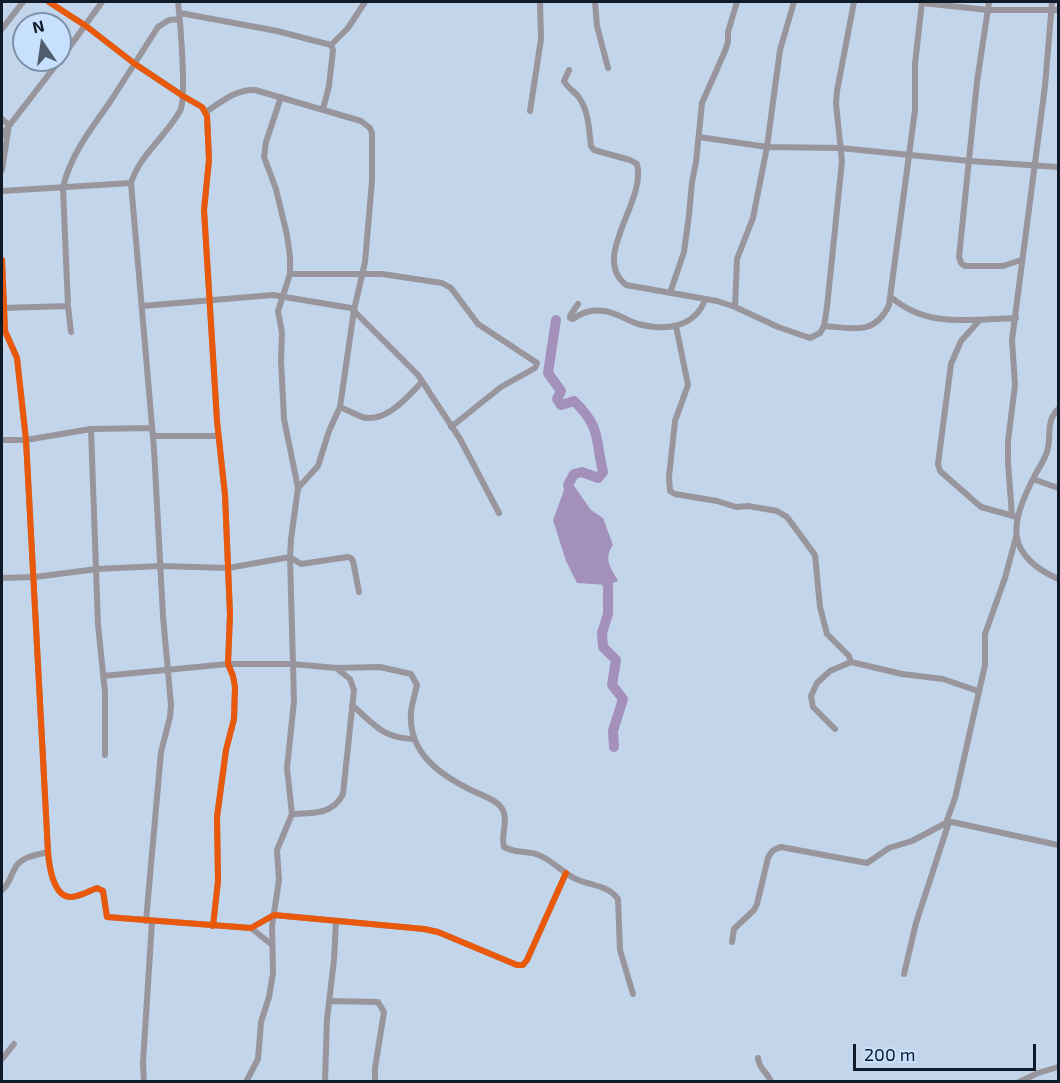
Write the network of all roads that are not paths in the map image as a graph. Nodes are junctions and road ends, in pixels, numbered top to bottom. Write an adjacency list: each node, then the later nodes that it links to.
1 (23, 2): 18 (street)
2 (49, 2): 17 (street)
3 (102, 2): 17 (street)
4 (178, 2): 16 (street)
5 (365, 2): 19 (street)
6 (540, 2): 26 (street)
7 (595, 2): 21 (street)
8 (737, 2): 31 (street)
9 (794, 2): 32 (street)
10 (854, 2): 33 (street)
11 (922, 2): 14 (street); 34 (street)
12 (988, 2): 14 (street)
13 (1052, 2): 15 (street)
14 (988, 10): 15 (street); 35 (street)
15 (1055, 10): 36 (street)
16 (180, 16): 19 (street); 20 (street); 23 (street)
17 (86, 26): 20 (street); 29 (street)
18 (2, 29)
19 (331, 45): 25 (street)
20 (135, 64): 23 (street); 40 (street)
21 (608, 68)
22 (569, 70): 46 (street)
23 (183, 96): 27 (street); 39 (street)
24 (280, 97): 25 (street); 27 (street); 44 (street)
25 (323, 109): 45 (street)
26 (530, 111)
27 (206, 112): 49 (street)
28 (2, 119): 29 (street)
29 (9, 125): 30 (street); 38 (street)
30 (2, 135)
31 (699, 137): 32 (street); 46 (street)
32 (767, 147): 33 (street); 54 (street)
33 (840, 148): 34 (street); 60 (street)
34 (908, 156): 35 (street); 48 (street)
35 (969, 162): 36 (street); 43 (street)
36 (1034, 165): 37 (street); 43 (street)
37 (1059, 167)
38 (2, 170)
39 (131, 183): 40 (street); 53 (street)
40 (63, 187): 41 (street); 52 (street)
41 (2, 191)
42 (2, 260): 55 (street)
43 (1021, 260): 57 (street)
44 (290, 274): 45 (street); 47 (street)
45 (362, 274): 56 (street); 65 (street)
46 (670, 293): 50 (street)
47 (283, 295): 49 (street); 56 (street); 73 (street)
48 (891, 297): 58 (street); 60 (street)
49 (209, 300): 53 (street); 69 (street)
50 (705, 300): 54 (street); 59 (street)
51 (578, 304): 59 (street)
52 (68, 306): 55 (street); 61 (street)
53 (142, 306): 66 (street)
54 (735, 307): 60 (street)
55 (3, 308): 71 (street)
56 (354, 310): 62 (street); 63 (street)
57 (1016, 318): 58 (street); 76 (street)
58 (979, 321): 76 (street)
59 (676, 326): 86 (street)
60 (824, 326)
61 (71, 332)
62 (422, 382): 63 (street); 65 (street)
63 (340, 407): 73 (street)
64 (1059, 409): 72 (street)
65 (451, 427): 75 (street)
66 (152, 428): 67 (street); 68 (street)
67 (91, 429): 71 (street); 81 (street)
68 (153, 436): 69 (street); 79 (street)
69 (218, 436): 80 (street)
70 (2, 440): 71 (street)
71 (26, 440): 82 (street)
72 (1033, 479): 74 (street); 76 (street)
73 (298, 488): 78 (street)
74 (1059, 488)
75 (499, 513)
76 (1014, 516): 77 (street)
77 (1016, 537): 84 (street); 92 (street)
78 (290, 557): 80 (street); 85 (street); 88 (street)
79 (160, 566): 80 (street); 81 (street); 90 (street)
80 (228, 568): 87 (street)
81 (97, 569): 82 (street); 91 (street)
82 (34, 577): 83 (street); 100 (street)
83 (2, 578)
84 (1059, 579)
85 (359, 592)
86 (851, 662): 92 (street); 94 (street)
87 (228, 664): 88 (street); 90 (street); 106 (street)
88 (292, 664): 89 (street); 97 (street)
89 (336, 668): 93 (street); 95 (street)
90 (168, 671): 91 (street); 104 (street)
91 (103, 676): 96 (street)
92 (978, 691): 98 (street)
93 (352, 705): 95 (street); 97 (street)
94 (835, 729)
95 (414, 739): 101 (street)
96 (105, 755)
97 (292, 814): 103 (street)
98 (948, 823): 99 (street); 108 (street); 110 (street)
99 (1059, 845)
100 (48, 852): 102 (street); 104 (street)
101 (566, 873): 105 (street); 111 (street)
102 (2, 890)
103 (274, 915): 105 (street); 107 (street); 109 (street)
104 (149, 921): 106 (street); 117 (street)
105 (336, 922): 112 (street)
106 (213, 926): 107 (street)
107 (251, 928): 109 (street)
108 (732, 942)
109 (271, 944): 118 (street)
110 (904, 974)
111 (633, 994)
112 (329, 1001): 119 (street); 120 (street)
113 (14, 1044): 114 (street)
114 (2, 1059)
115 (758, 1059): 121 (street)
116 (1059, 1067): 122 (street)
117 (144, 1082)
118 (246, 1082)
119 (325, 1082)
120 (375, 1082)
121 (771, 1082)
122 (1019, 1082)

